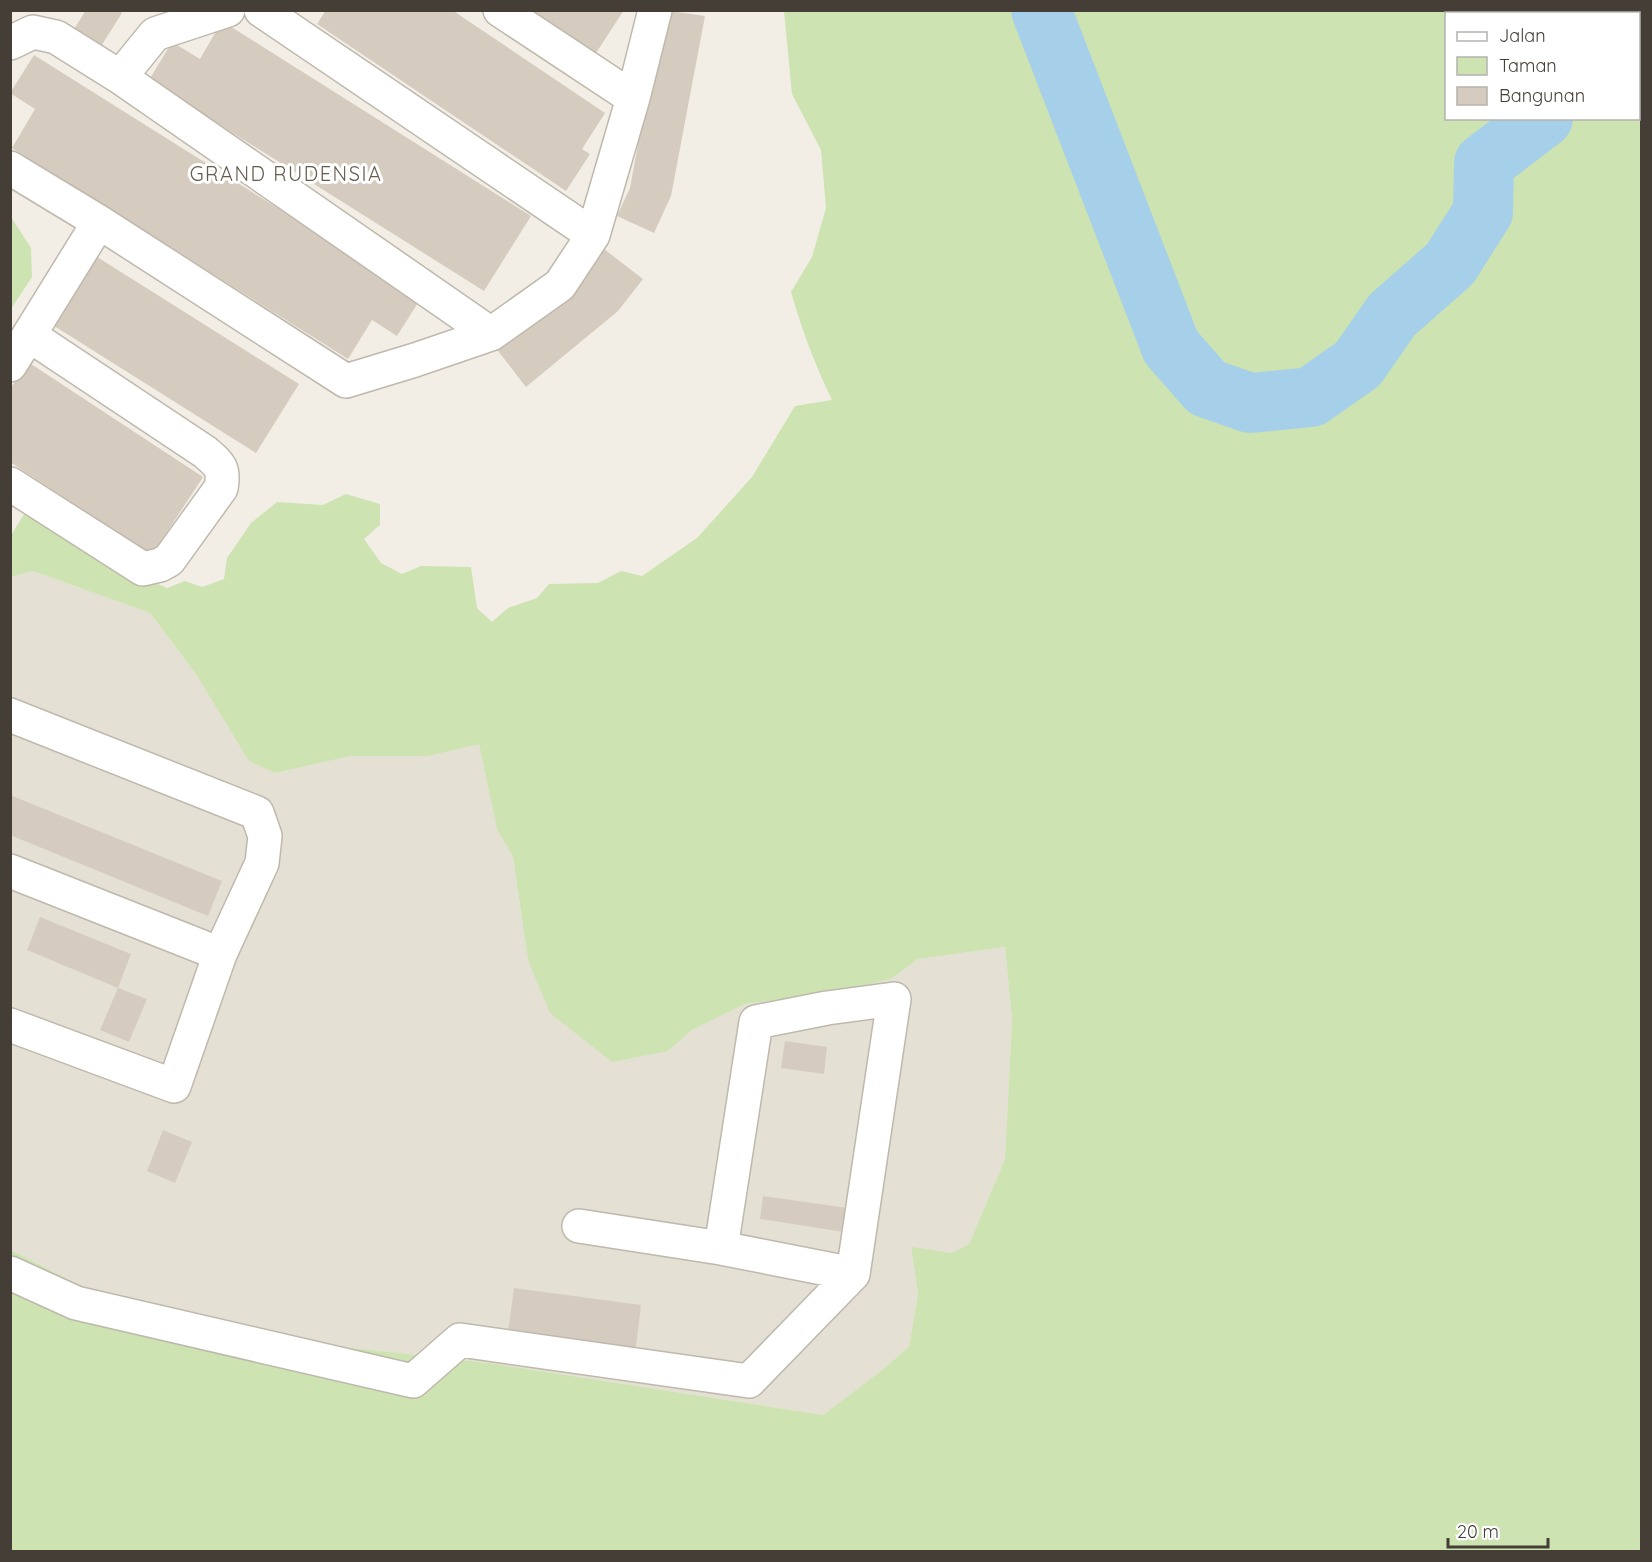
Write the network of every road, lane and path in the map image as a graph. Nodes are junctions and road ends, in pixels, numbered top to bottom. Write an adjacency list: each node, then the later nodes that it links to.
1 (228, 10): 6 (street)
2 (261, 10): 10 (street)
3 (500, 10): 7 (street)
4 (655, 10): 7 (street)
5 (10, 43): 6 (street)
6 (120, 77): 11 (street)
7 (633, 98): 10 (street)
8 (10, 168): 9 (street)
9 (99, 222): 11 (street); 12 (street)
10 (593, 235): 11 (street)
11 (491, 334)
12 (29, 335): 13 (street); 14 (street)
13 (10, 365)
14 (10, 484)
15 (10, 715): 17 (street)
16 (10, 871): 17 (street)
17 (220, 954): 18 (street)
18 (10, 1025)
19 (579, 1226): 20 (street)
20 (721, 1248): 22 (street); 22 (street)
21 (10, 1273): 22 (street)
22 (853, 1274)

